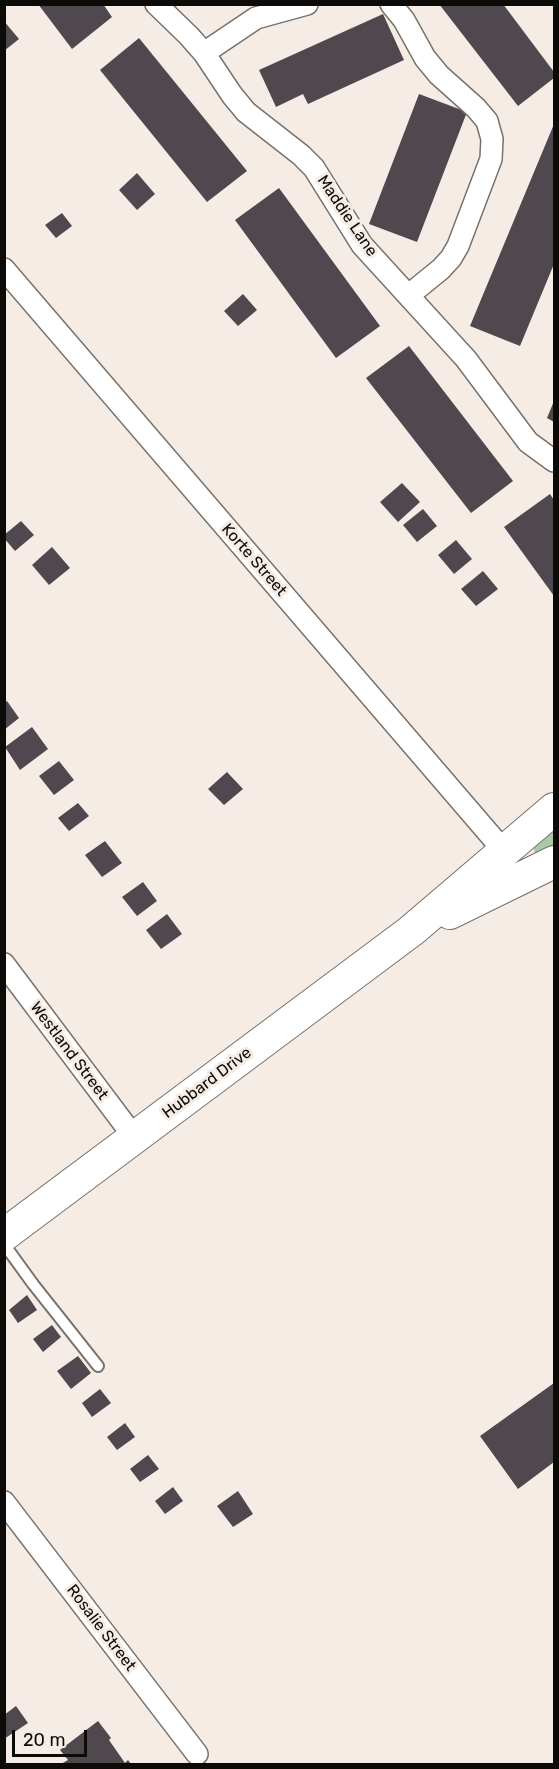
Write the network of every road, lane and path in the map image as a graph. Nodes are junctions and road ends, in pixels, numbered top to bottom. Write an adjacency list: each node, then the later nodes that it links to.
1 (156, 4): 4 (street, Maddie Lane)
2 (307, 4): 4 (street)
3 (391, 4): 6 (street)
4 (204, 53): 6 (street, Maddie Lane)
5 (4, 269): 9 (street, Korte Street)
6 (409, 295): 7 (street, Maddie Lane)
7 (555, 461)
8 (555, 809): 9 (street, Hubbard Drive)
9 (504, 851): 11 (street, Hubbard Drive)
10 (555, 862): 11 (street, Hubbard Drive)
11 (411, 931): 13 (street, Hubbard Drive)
12 (4, 964): 13 (street, Westland Street)
13 (134, 1137): 14 (street, Hubbard Drive)
14 (4, 1235)
15 (4, 1244): 16 (lane)
16 (98, 1366)
17 (4, 1502): 18 (street, Rosalie Street)
18 (197, 1754)

